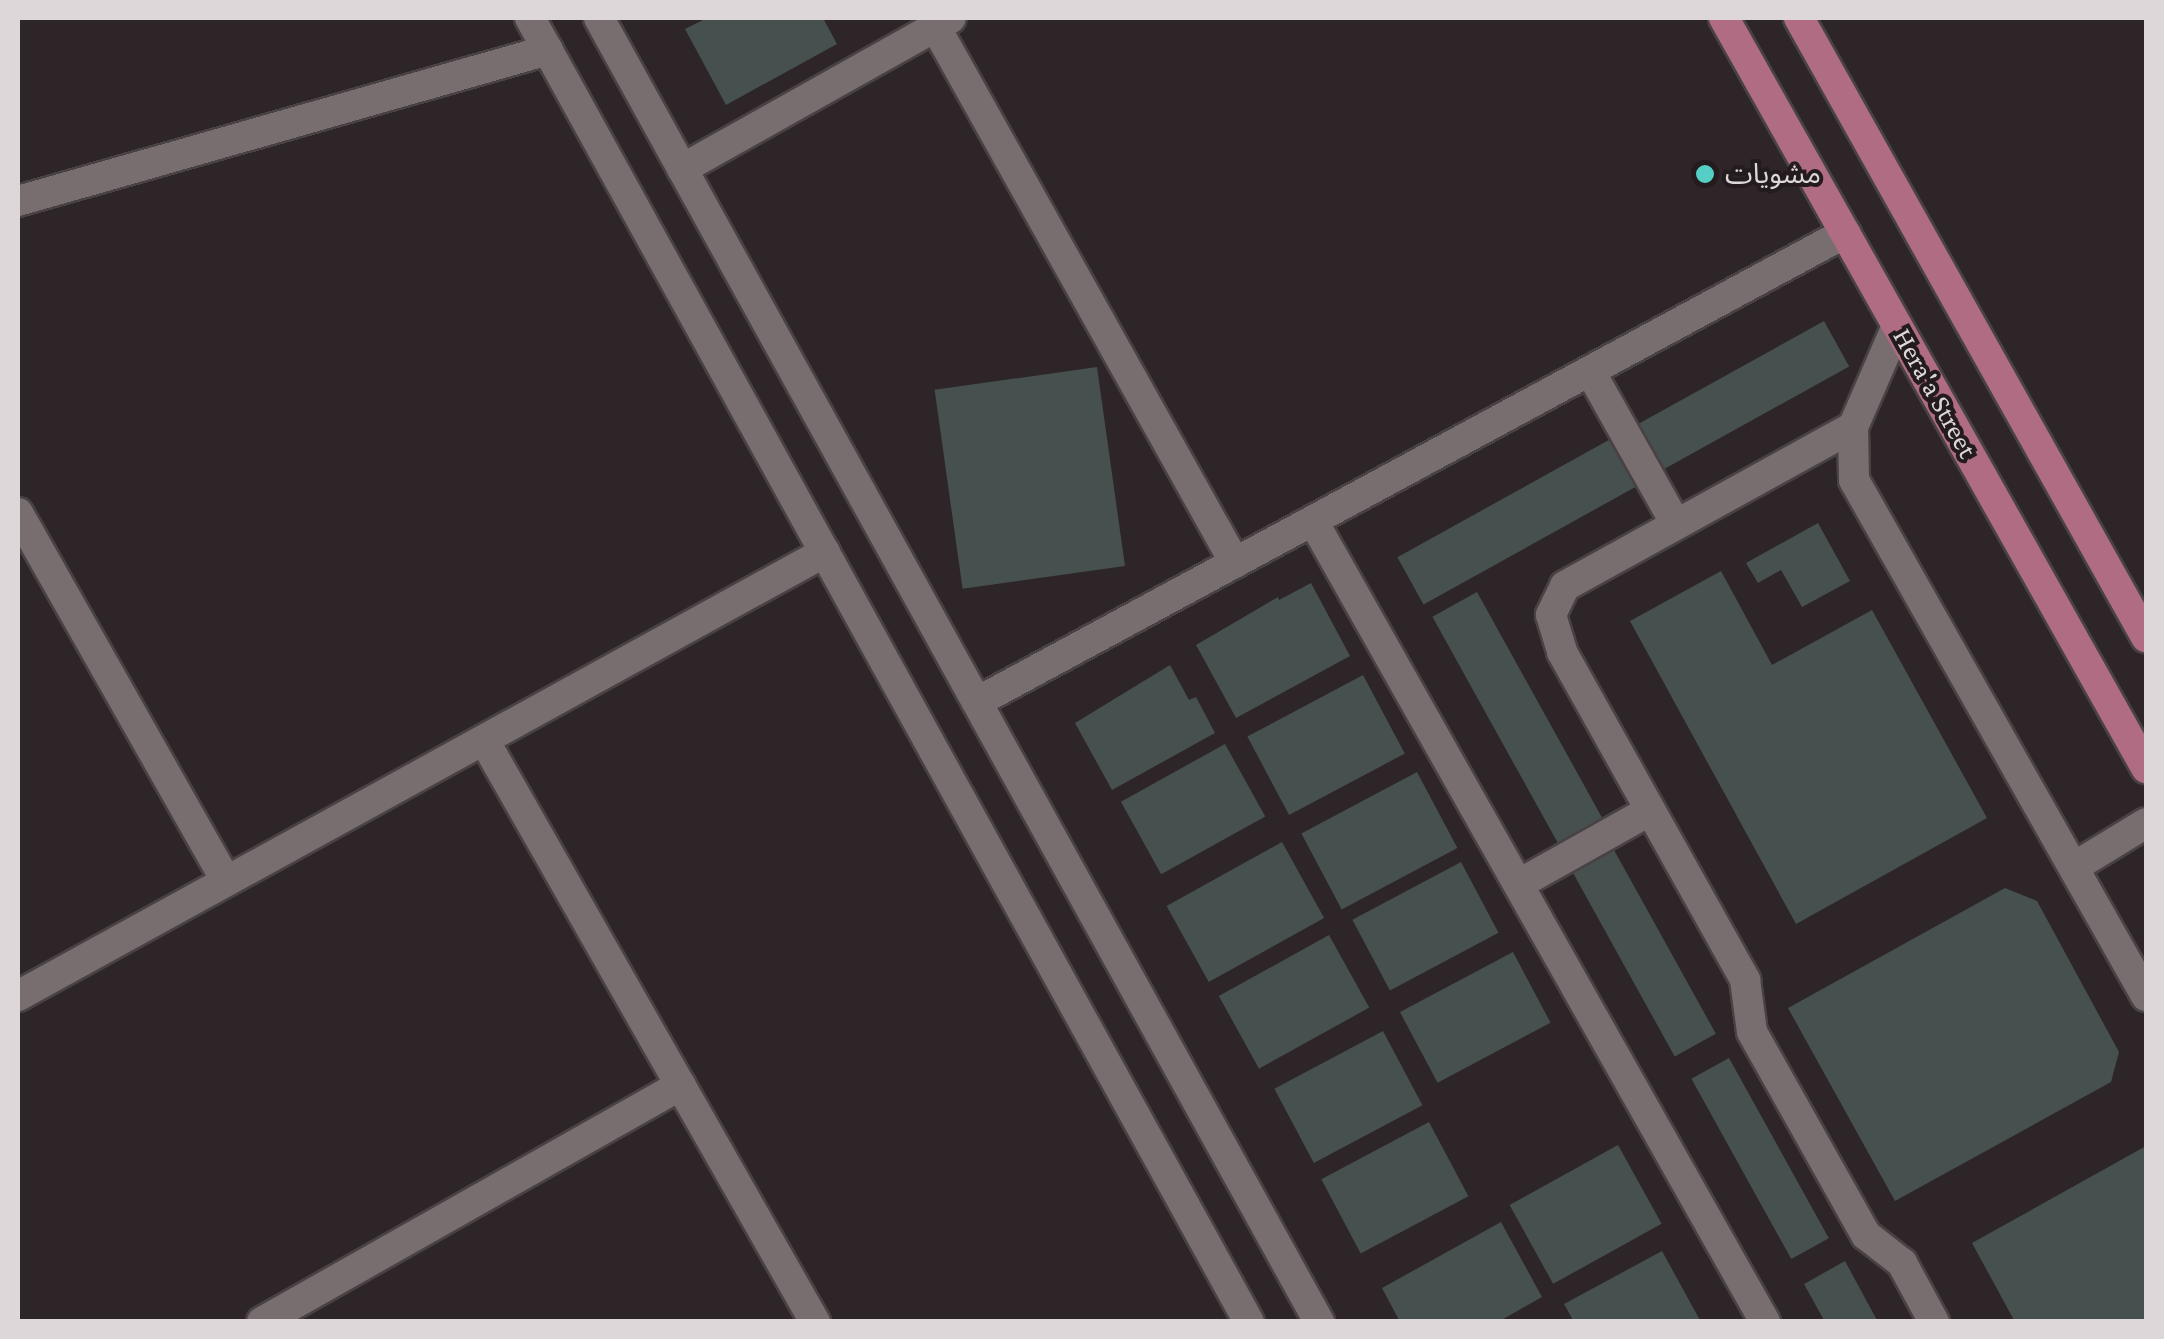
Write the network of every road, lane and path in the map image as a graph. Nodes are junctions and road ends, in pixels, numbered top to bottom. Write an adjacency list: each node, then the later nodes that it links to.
1 (530, 18): 6 (street)
2 (599, 18): 7 (street)
3 (1724, 18): 9 (main road, Hera'a Street)
4 (1799, 18): 18 (main road)
5 (943, 22): 7 (street); 17 (street)
6 (548, 50): 8 (street); 16 (street)
7 (682, 169): 19 (street)
8 (18, 201)
9 (1846, 233): 10 (main road, Hera'a Street); 11 (street)
10 (1898, 326): 12 (street); 21 (main road, Hera'a Street)
11 (1590, 371): 14 (street); 15 (street)
12 (1853, 427): 15 (street); 24 (street)
13 (18, 513): 25 (street)
14 (1314, 521): 17 (street); 26 (street)
15 (1676, 524): 22 (street)
16 (824, 552): 20 (street); 32 (street)
17 (1234, 563): 19 (street)
18 (2146, 637)
19 (977, 702): 33 (street)
20 (484, 740): 25 (street); 29 (street)
21 (2146, 768)
22 (1650, 811): 26 (street); 35 (street)
23 (2146, 823): 24 (street)
24 (2074, 867): 28 (street)
25 (226, 881): 27 (street)
26 (1519, 884): 34 (street)
27 (18, 996)
28 (2146, 996)
29 (680, 1085): 30 (street); 31 (street)
30 (262, 1322)
31 (815, 1322)
32 (1249, 1322)
33 (1319, 1322)
34 (1765, 1322)
35 (1934, 1322)

